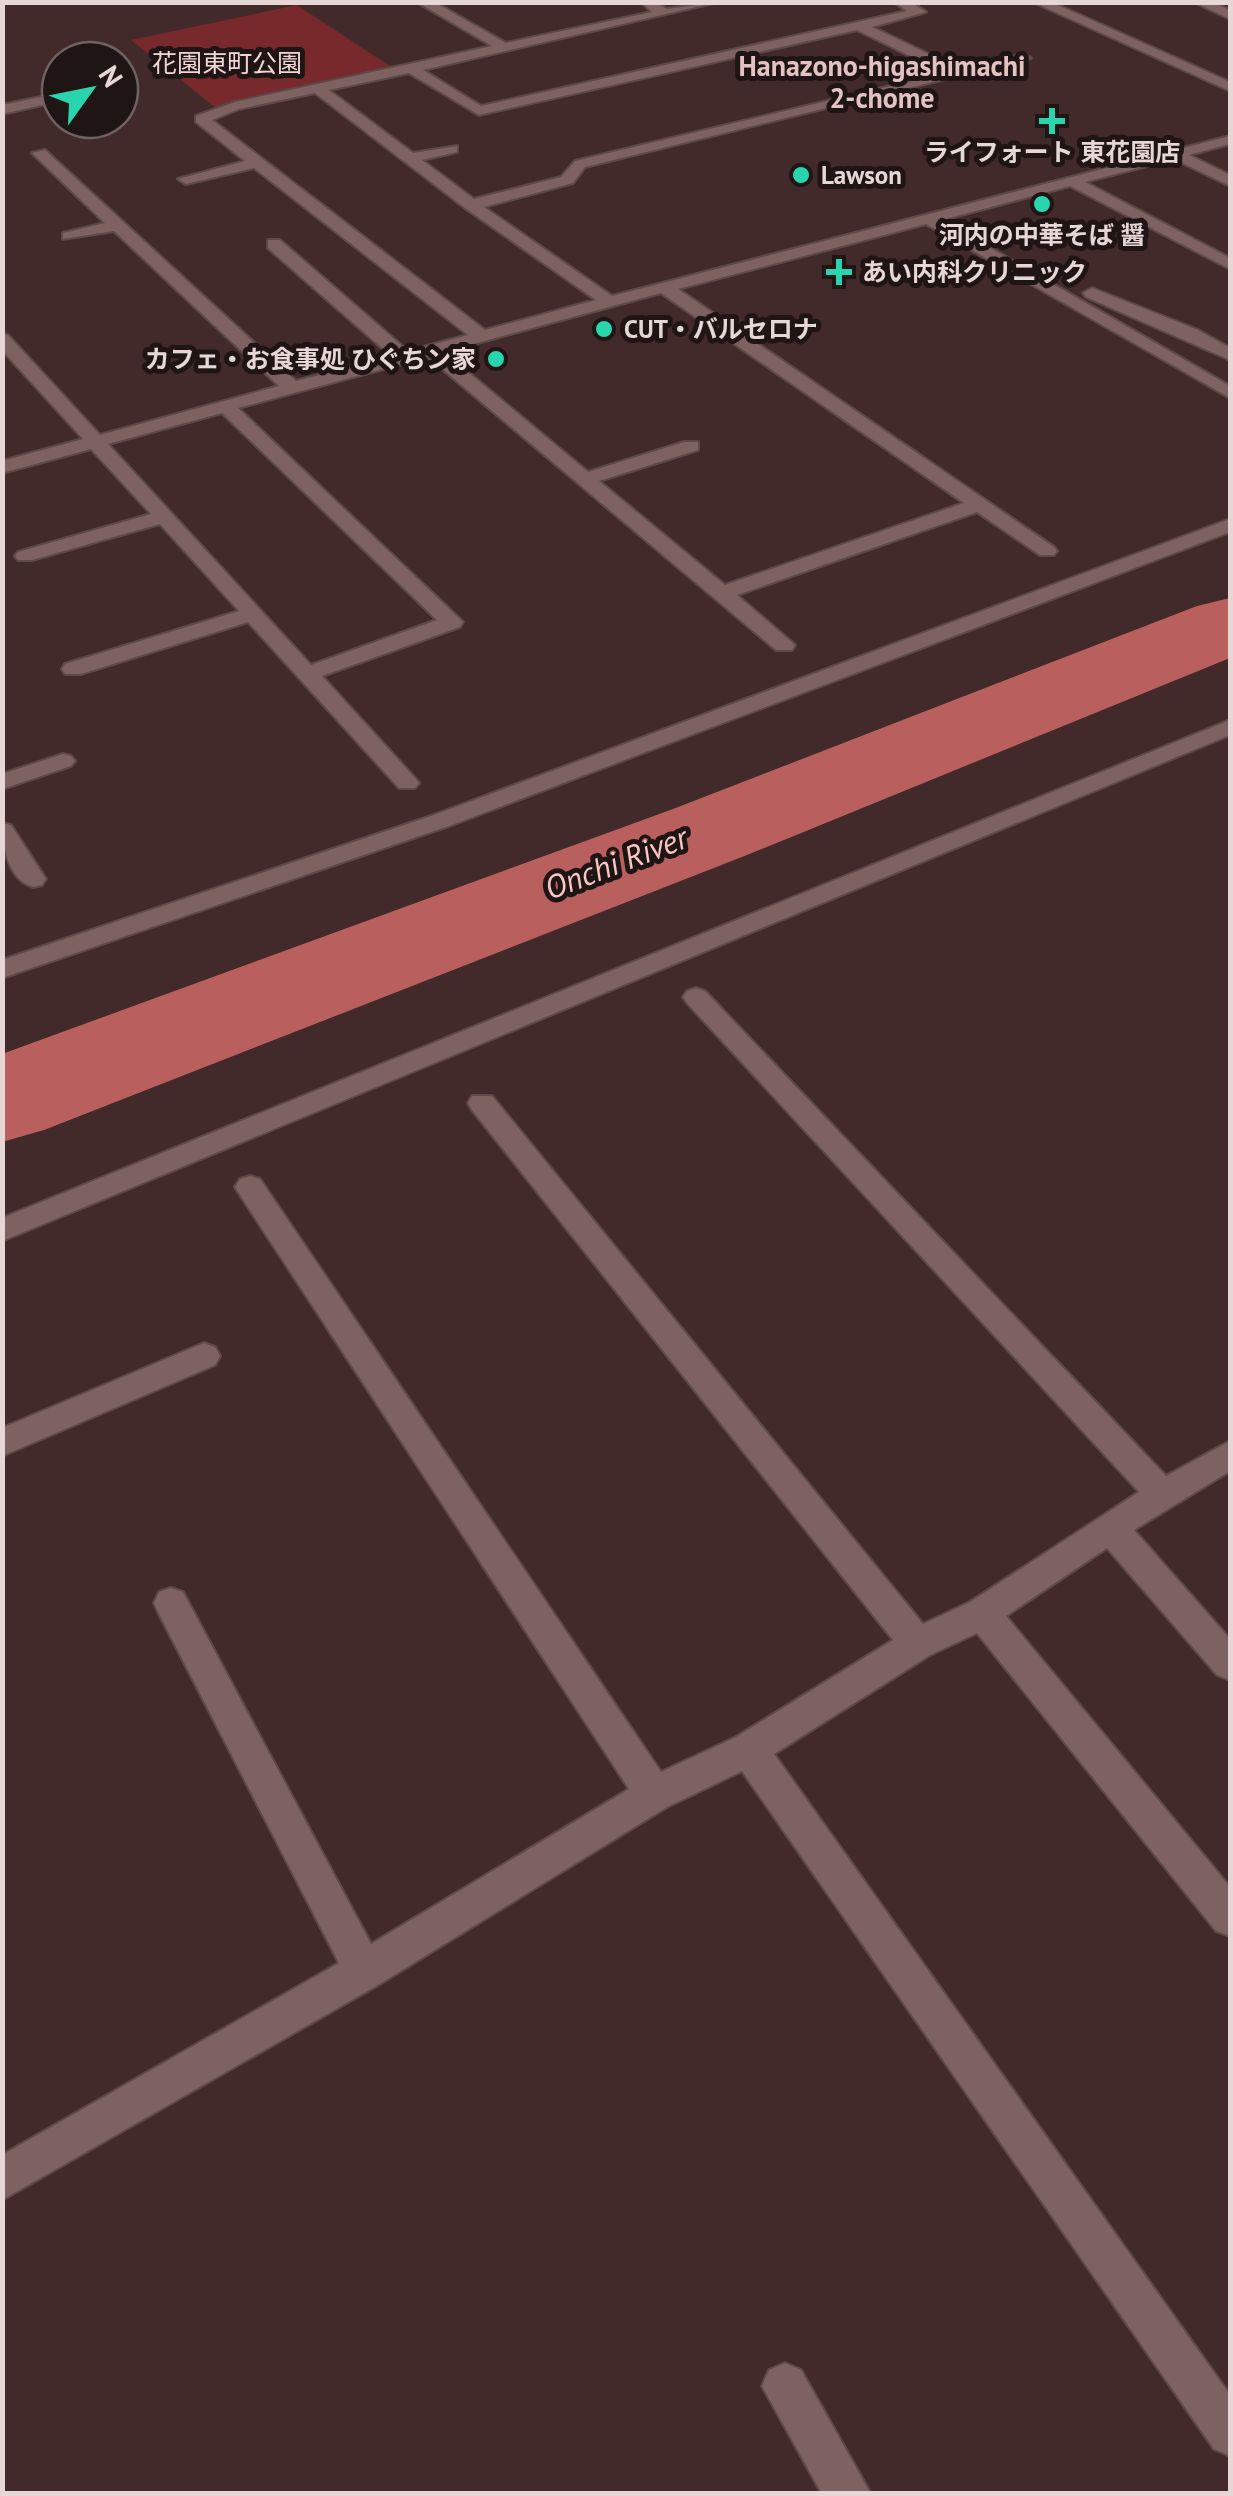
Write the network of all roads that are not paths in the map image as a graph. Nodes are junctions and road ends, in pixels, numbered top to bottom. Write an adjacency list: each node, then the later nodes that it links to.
1 (422, 2): 10 (street)
2 (644, 2): 7 (street)
3 (712, 2): 7 (street)
4 (900, 2): 9 (street)
5 (1039, 2): 14 (street)
6 (1200, 2): 8 (street)
7 (665, 13): 10 (street)
8 (1230, 15)
9 (860, 26): 12 (street); 13 (street)
10 (505, 48): 12 (street)
11 (1024, 58): 13 (street)
12 (411, 68): 16 (street)
13 (959, 74): 29 (street)
14 (1230, 87)
15 (34, 88): 17 (street)
16 (318, 88): 24 (street); 25 (street)
17 (40, 91)
18 (40, 102): 19 (street)
19 (2, 110)
20 (1230, 140): 23 (street)
21 (452, 149): 24 (street)
22 (40, 154): 32 (street)
23 (1175, 154): 27 (street); 28 (street)
24 (412, 158): 29 (street)
25 (255, 162): 26 (street); 38 (street)
26 (186, 179)
27 (1230, 180)
28 (1071, 181): 30 (street); 35 (street)
29 (471, 204): 37 (street)
30 (950, 212): 31 (street); 41 (street)
31 (927, 218): 36 (street); 44 (street)
32 (118, 224): 33 (street); 43 (street)
33 (69, 236)
34 (274, 244): 42 (street)
35 (1230, 264)
36 (664, 287): 37 (street); 50 (street)
37 (610, 302): 38 (street)
38 (482, 337): 40 (street)
39 (2, 339): 46 (street)
40 (432, 351): 42 (street); 49 (street)
41 (1230, 356)
42 (406, 359): 43 (street)
43 (293, 389): 45 (street)
44 (1230, 393)
45 (226, 407): 46 (street); 59 (street)
46 (95, 442): 48 (street); 51 (street)
47 (690, 446): 49 (street)
48 (2, 467)
49 (585, 479): 55 (street)
50 (978, 504): 53 (street); 55 (street)
51 (163, 517): 54 (street); 56 (street)
52 (1230, 525): 66 (street)
53 (1047, 551)
54 (25, 556)
55 (726, 592): 57 (street)
56 (252, 614): 58 (street); 59 (street)
57 (784, 644)
58 (72, 668)
59 (307, 674): 63 (street)
60 (1230, 727): 70 (street)
61 (64, 761): 62 (street)
62 (2, 782)
63 (407, 783)
64 (2, 830): 65 (street)
65 (32, 880)
66 (2, 969)
67 (696, 997): 74 (street)
68 (482, 1102): 78 (street)
69 (250, 1187): 81 (street)
70 (2, 1230)
71 (204, 1356): 72 (street)
72 (2, 1443)
73 (1230, 1455): 74 (street)
74 (1163, 1495): 75 (street)
75 (1110, 1527): 77 (street); 79 (street)
76 (172, 1603): 83 (street)
77 (982, 1613): 78 (street); 82 (street)
78 (918, 1644): 80 (street)
79 (1230, 1664)
80 (749, 1748): 81 (street); 86 (street)
81 (654, 1794): 83 (street)
82 (1230, 1917)
83 (364, 1971): 84 (street)
84 (2, 2179)
85 (785, 2386): 87 (street)
86 (1230, 2433)
87 (848, 2494)

